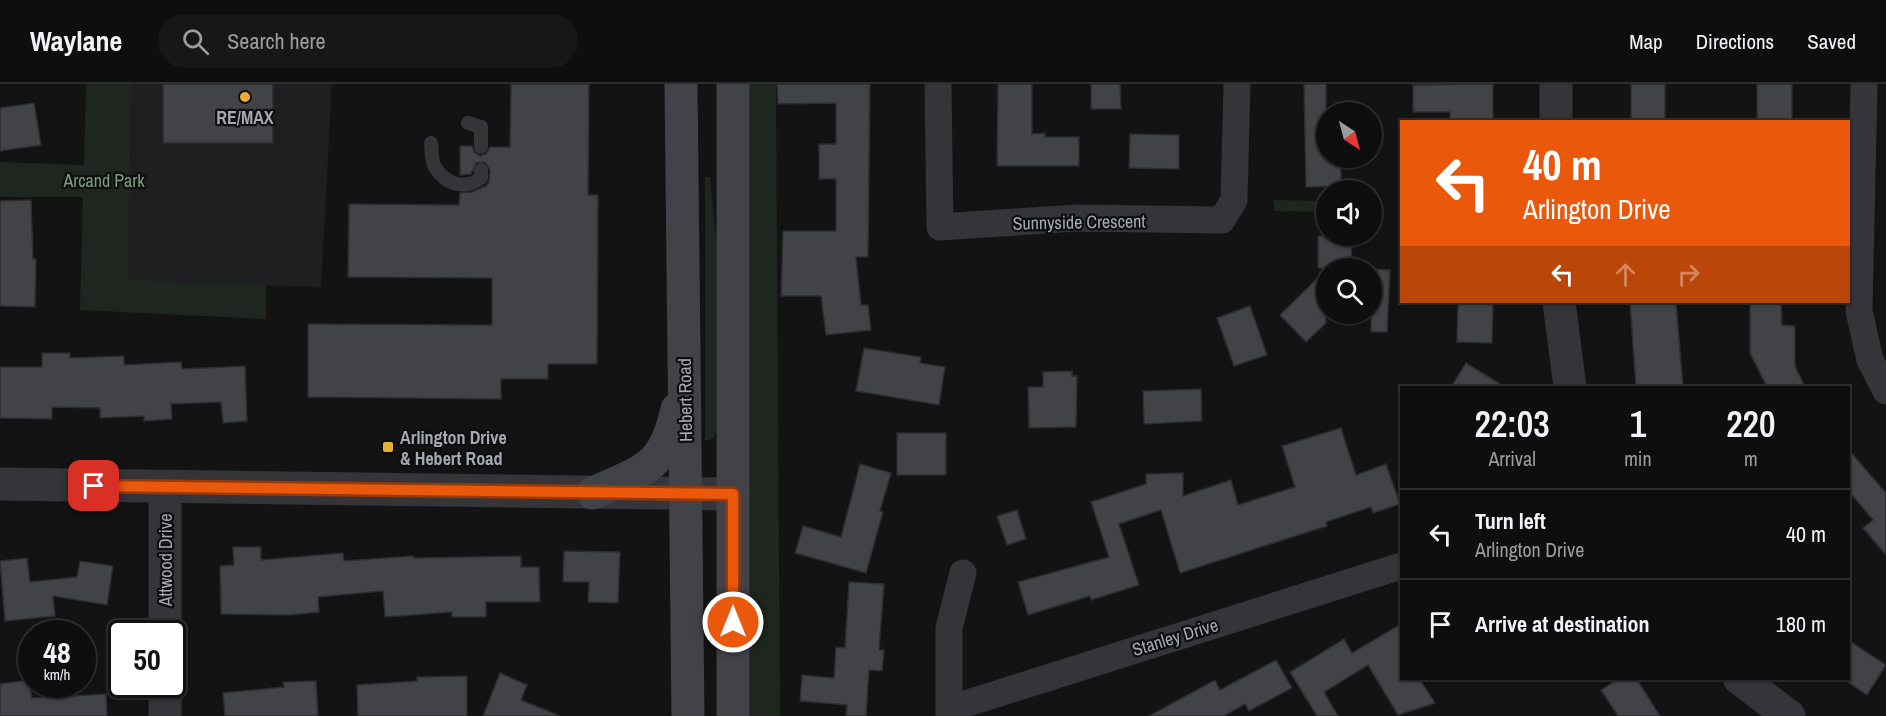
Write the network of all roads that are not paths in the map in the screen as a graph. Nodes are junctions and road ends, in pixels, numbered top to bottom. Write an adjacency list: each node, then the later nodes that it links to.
1 (681, 84): 13 (main road, Hebert Road)
2 (733, 84): 19 (main road)
3 (938, 84): 4 (street, Sunnyside Crescent)
4 (1237, 84)
5 (1556, 84): 7 (street)
6 (1864, 84): 15 (street)
7 (1556, 120)
8 (468, 123): 10 (lane)
9 (431, 143): 11 (lane)
10 (481, 147)
11 (481, 170)
12 (1558, 303): 14 (street)
13 (685, 375): 18 (main road); 20 (main road, Hebert Road)
14 (1570, 386)
15 (1886, 391)
16 (0, 484): 17 (street)
17 (165, 487): 18 (street); 23 (street, Attwood Drive)
18 (593, 494): 20 (street)
19 (733, 494): 20 (street); 29 (main road)
20 (687, 495): 28 (main road, Hebert Road)
21 (1400, 566): 26 (street, Stanley Drive)
22 (963, 573): 26 (street, Stanley Drive)
23 (165, 620)
24 (1742, 680): 30 (street)
25 (165, 698): 27 (street)
26 (949, 712)
27 (165, 716)
28 (688, 716)
29 (733, 716)
30 (1789, 716)

